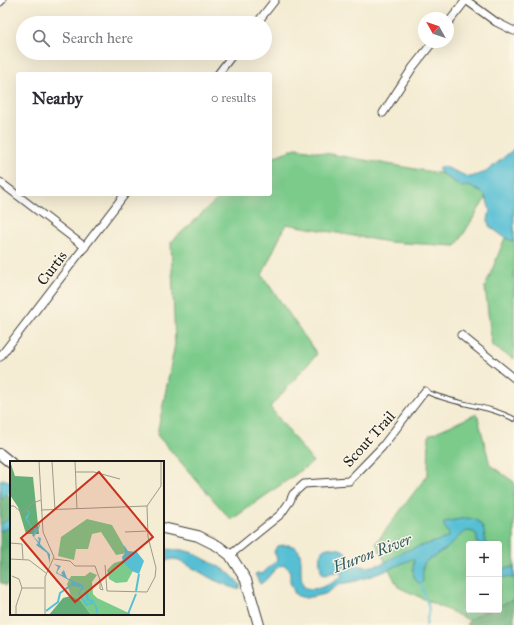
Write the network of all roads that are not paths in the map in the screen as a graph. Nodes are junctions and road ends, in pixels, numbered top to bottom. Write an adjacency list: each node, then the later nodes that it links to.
1 (275, 0): 4 (street)
2 (466, 0): 3 (street); 5 (street)
3 (454, 15)
4 (262, 16)
5 (514, 30)
6 (428, 48): 9 (street)
7 (229, 60): 8 (street)
8 (220, 72)
9 (383, 113)
10 (0, 182): 11 (street)
11 (16, 194)
12 (18, 196): 14 (street)
13 (123, 196): 14 (street, Curtis)
14 (85, 247): 16 (street, Curtis)
15 (461, 335): 17 (street)
16 (0, 356)
17 (514, 378)
18 (425, 391): 19 (lane); 23 (street, Scout Trail)
19 (513, 419)
20 (0, 454): 21 (street)
21 (10, 462)
22 (164, 528): 23 (street)
23 (230, 555): 24 (street)
24 (260, 625)

